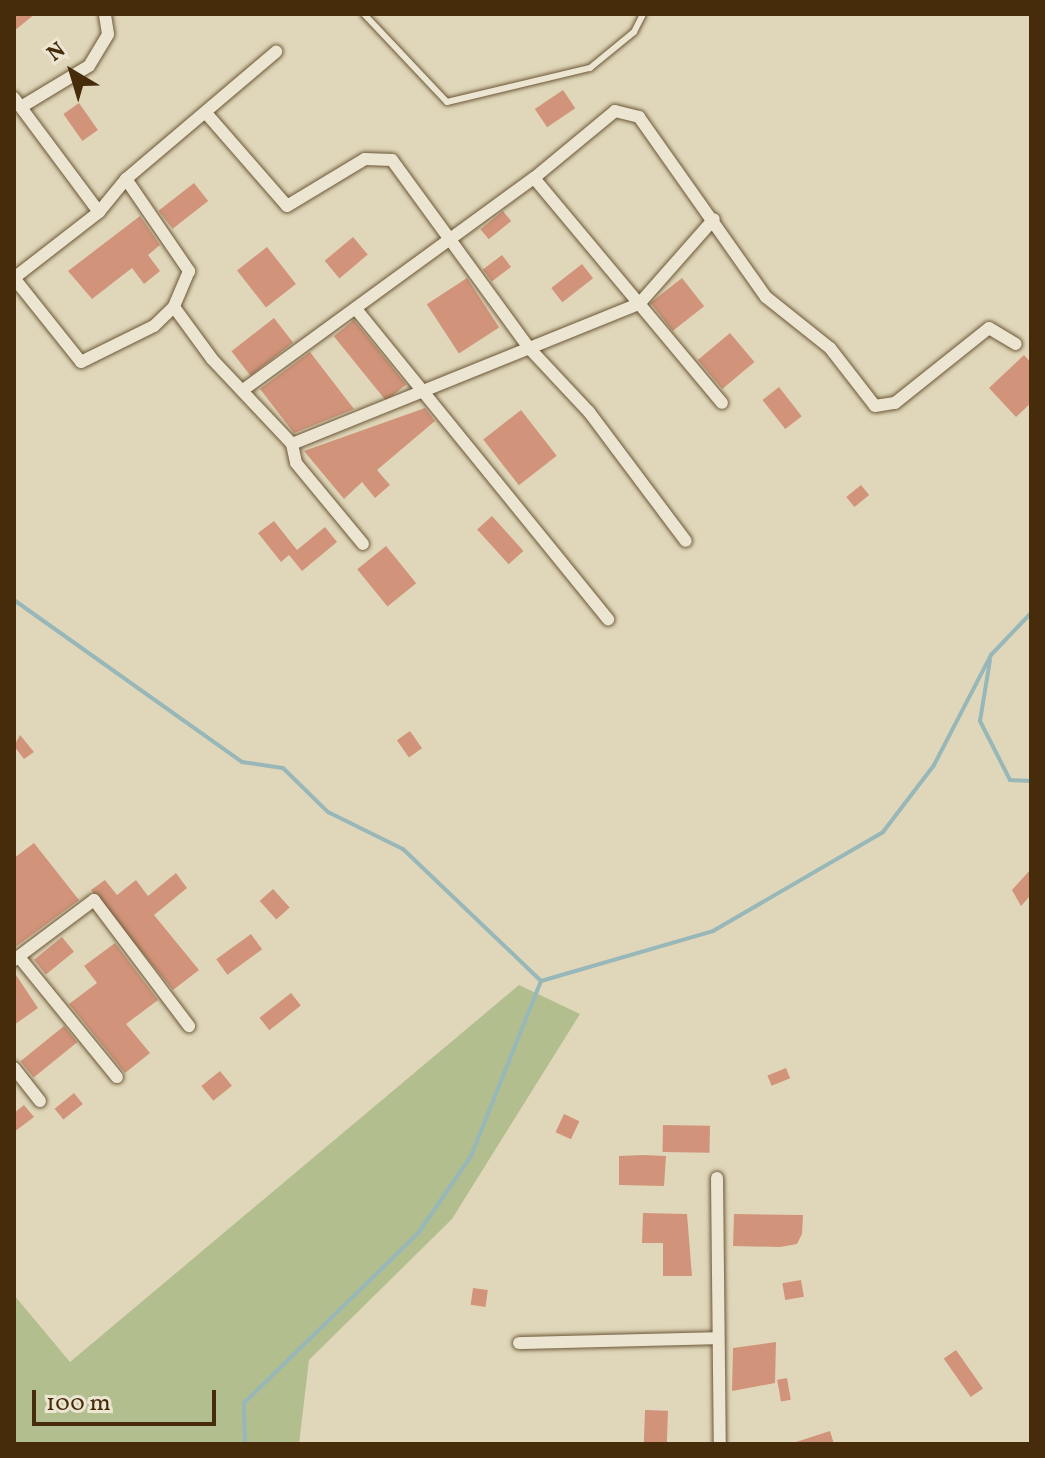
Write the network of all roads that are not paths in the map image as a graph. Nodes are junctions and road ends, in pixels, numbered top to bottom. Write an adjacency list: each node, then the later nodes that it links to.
1 (105, 14): 5 (street)
2 (364, 14): 3 (lane)
3 (643, 14)
4 (276, 52): 6 (street)
5 (17, 102): 9 (street)
6 (206, 113): 8 (street); 11 (street)
7 (534, 178): 10 (street); 11 (street); 13 (street)
8 (126, 179): 9 (street); 14 (street)
9 (99, 212): 12 (street)
10 (714, 219): 13 (street); 16 (street)
11 (448, 238): 15 (street); 17 (street)
12 (14, 278): 14 (street)
13 (639, 304): 17 (street); 20 (street)
14 (174, 307): 18 (street)
15 (356, 309): 18 (street); 19 (street)
16 (1016, 344)
17 (530, 349): 19 (street); 22 (street)
18 (243, 390): 21 (street)
19 (423, 393): 21 (street); 24 (street)
20 (722, 403)
21 (292, 444): 23 (street)
22 (686, 541)
23 (363, 544)
24 (608, 619)
25 (16, 958): 26 (street); 28 (street)
26 (189, 1026)
27 (14, 1068): 29 (street)
28 (117, 1077)
29 (40, 1101)
30 (717, 1178): 31 (street)
31 (718, 1338): 32 (street); 33 (street)
32 (519, 1343)
33 (720, 1444)

